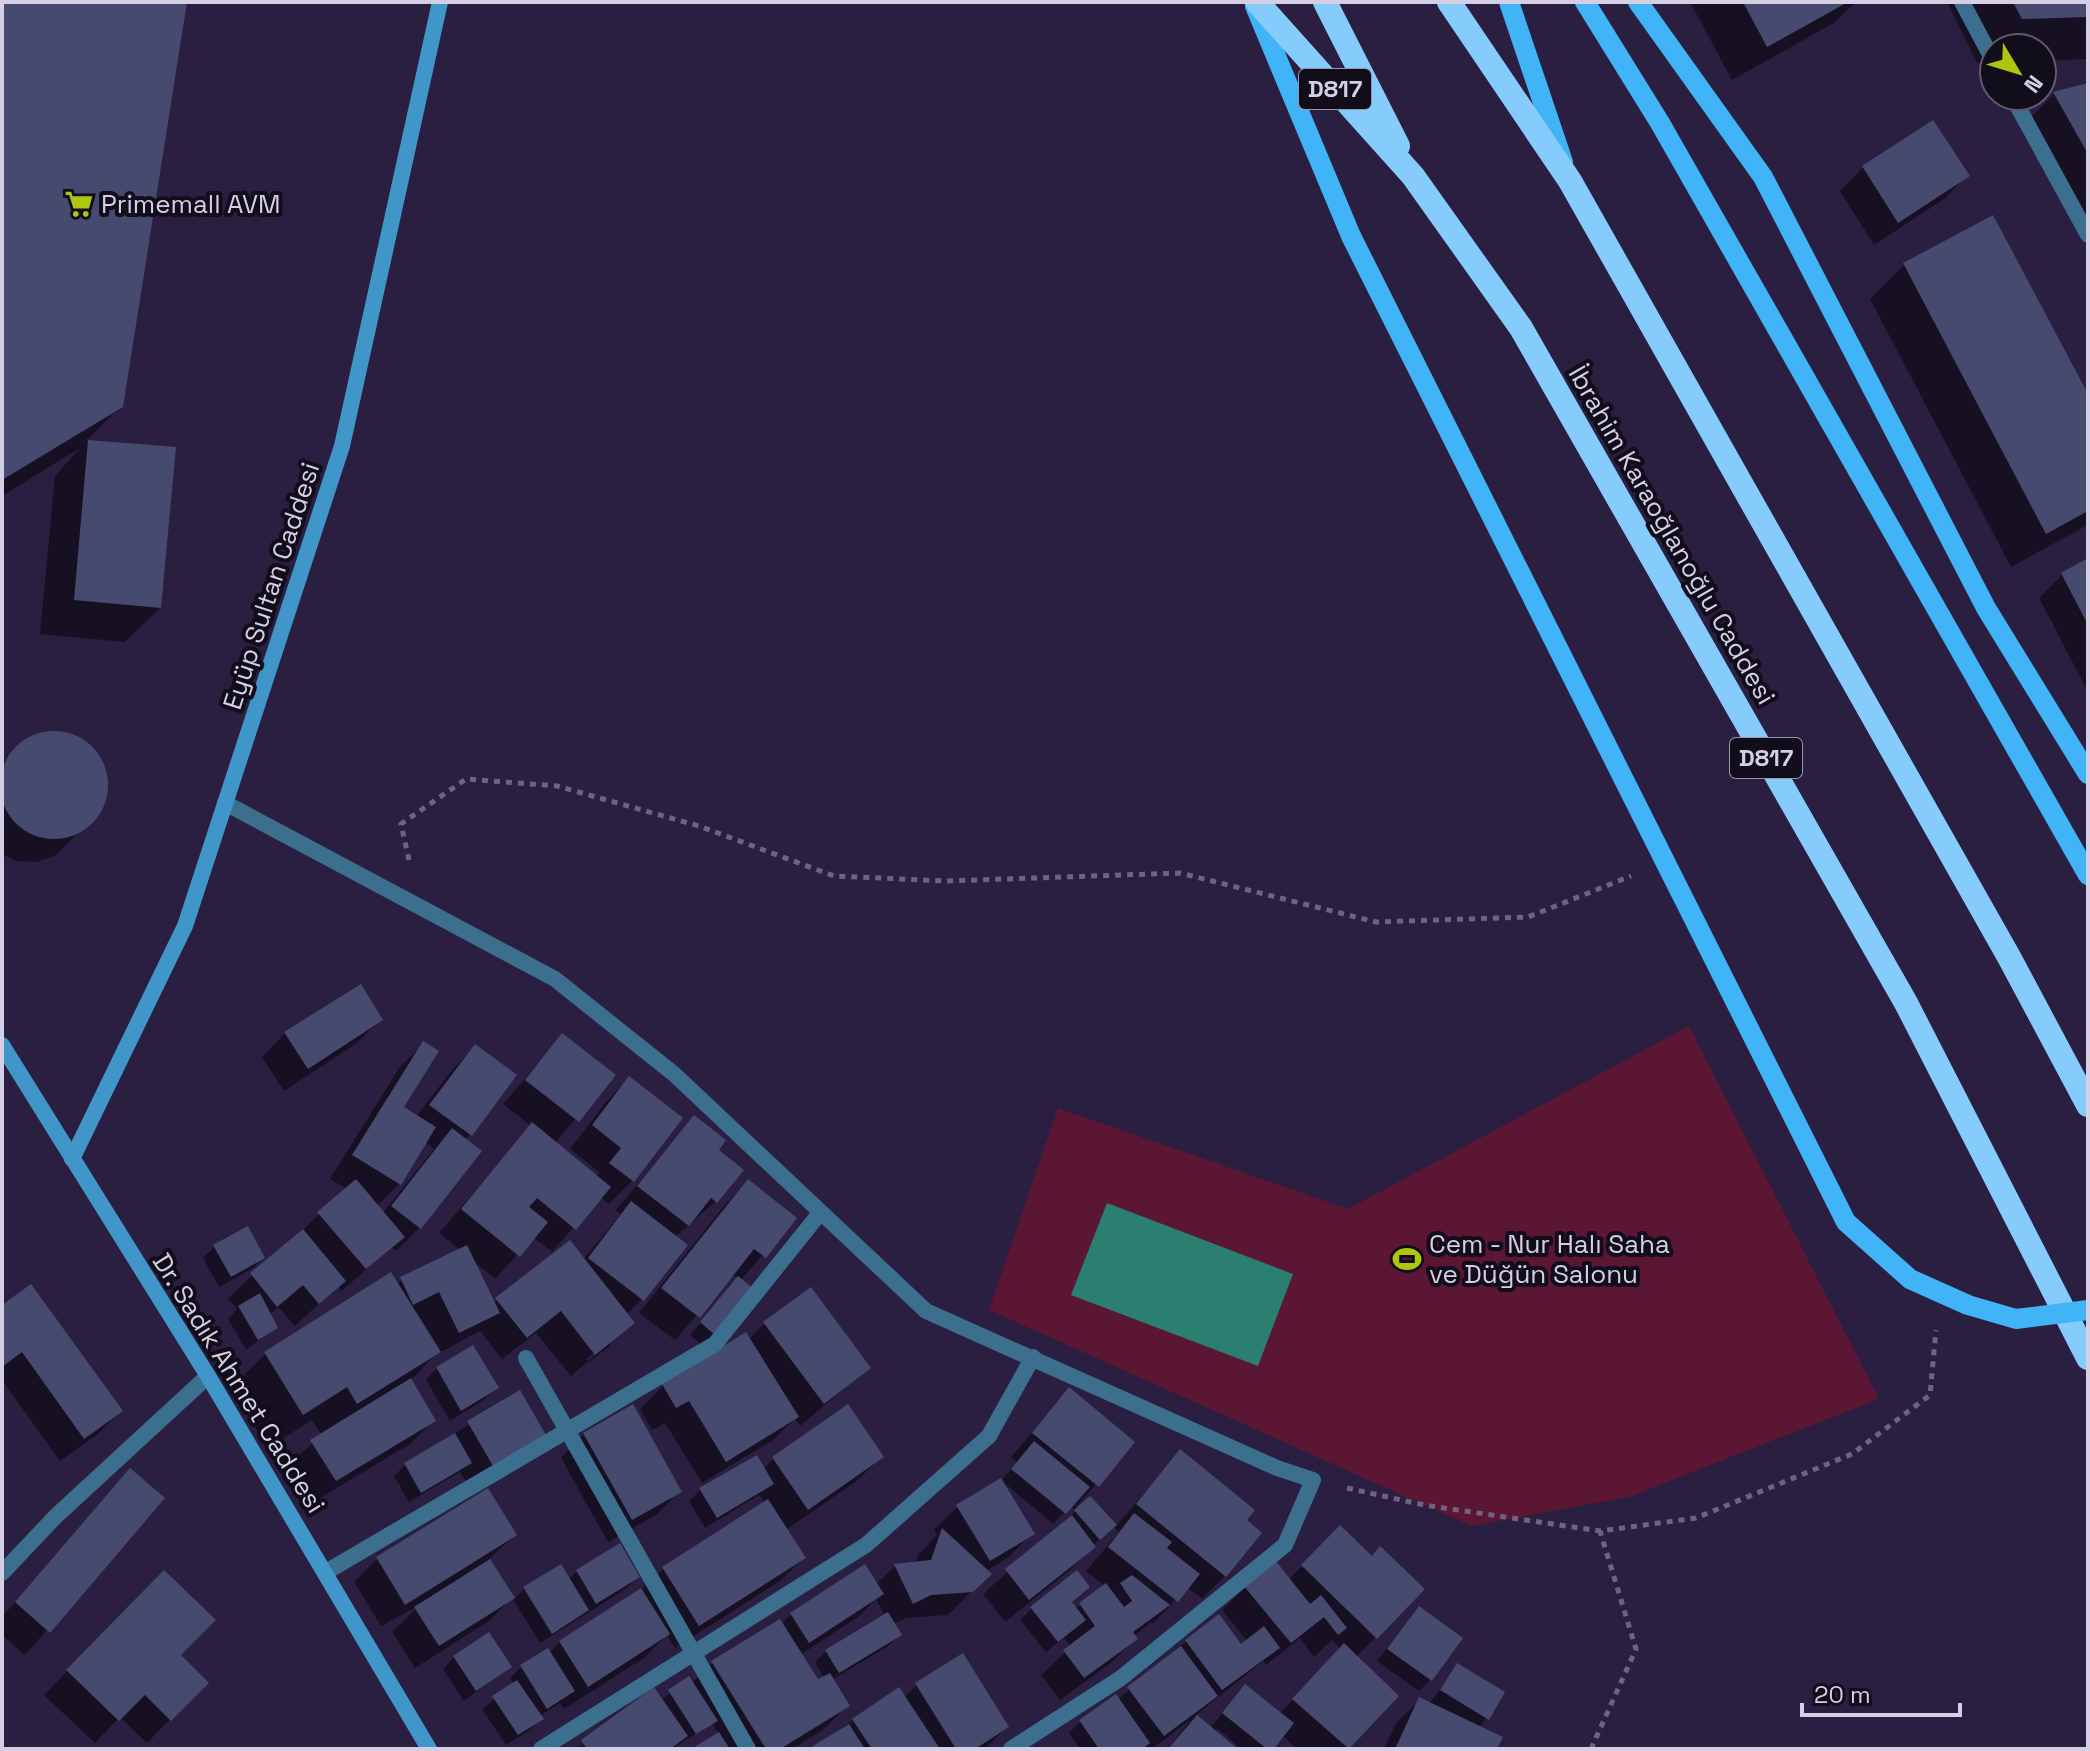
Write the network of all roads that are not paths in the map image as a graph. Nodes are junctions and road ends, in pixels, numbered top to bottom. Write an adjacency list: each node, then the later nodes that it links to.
1 (440, 2): 15 (street, Eyüp Sultan Caddesi)
2 (1255, 2): 11 (highway, D817); 21 (main road, bridge)
3 (1325, 2): 11 (highway)
4 (1449, 2): 12 (highway)
5 (1509, 2): 12 (main road)
6 (1585, 2): 16 (main road)
7 (1638, 2): 14 (main road)
8 (1962, 2): 9 (street)
9 (1978, 32)
10 (2021, 112): 13 (street)
11 (1413, 176): 24 (highway, İbrahim Karaoğlanoğlu Caddesi / D817)
12 (1570, 181): 18 (highway)
13 (2088, 235)
14 (2088, 774)
15 (225, 803): 19 (street, Eyüp Sultan Caddesi); 20 (street)
16 (2088, 875)
17 (2, 1045): 19 (street, Dr. Sadık Ahmet Caddesi)
18 (2088, 1105)
19 (72, 1159): 25 (street, Dr. Sadık Ahmet Caddesi)
20 (820, 1213): 22 (street); 26 (street)
21 (2088, 1310)
22 (1033, 1357): 29 (street); 33 (street)
23 (526, 1358): 26 (street)
24 (2088, 1358)
25 (208, 1376): 27 (street, Dr. Sadık Ahmet Caddesi); 28 (street)
26 (568, 1433): 27 (street); 29 (street)
27 (326, 1572): 30 (street, Dr. Sadık Ahmet Caddesi)
28 (2, 1573)
29 (695, 1654): 31 (street); 32 (street)
30 (429, 1749)
31 (541, 1749)
32 (748, 1749)
33 (1011, 1749)

